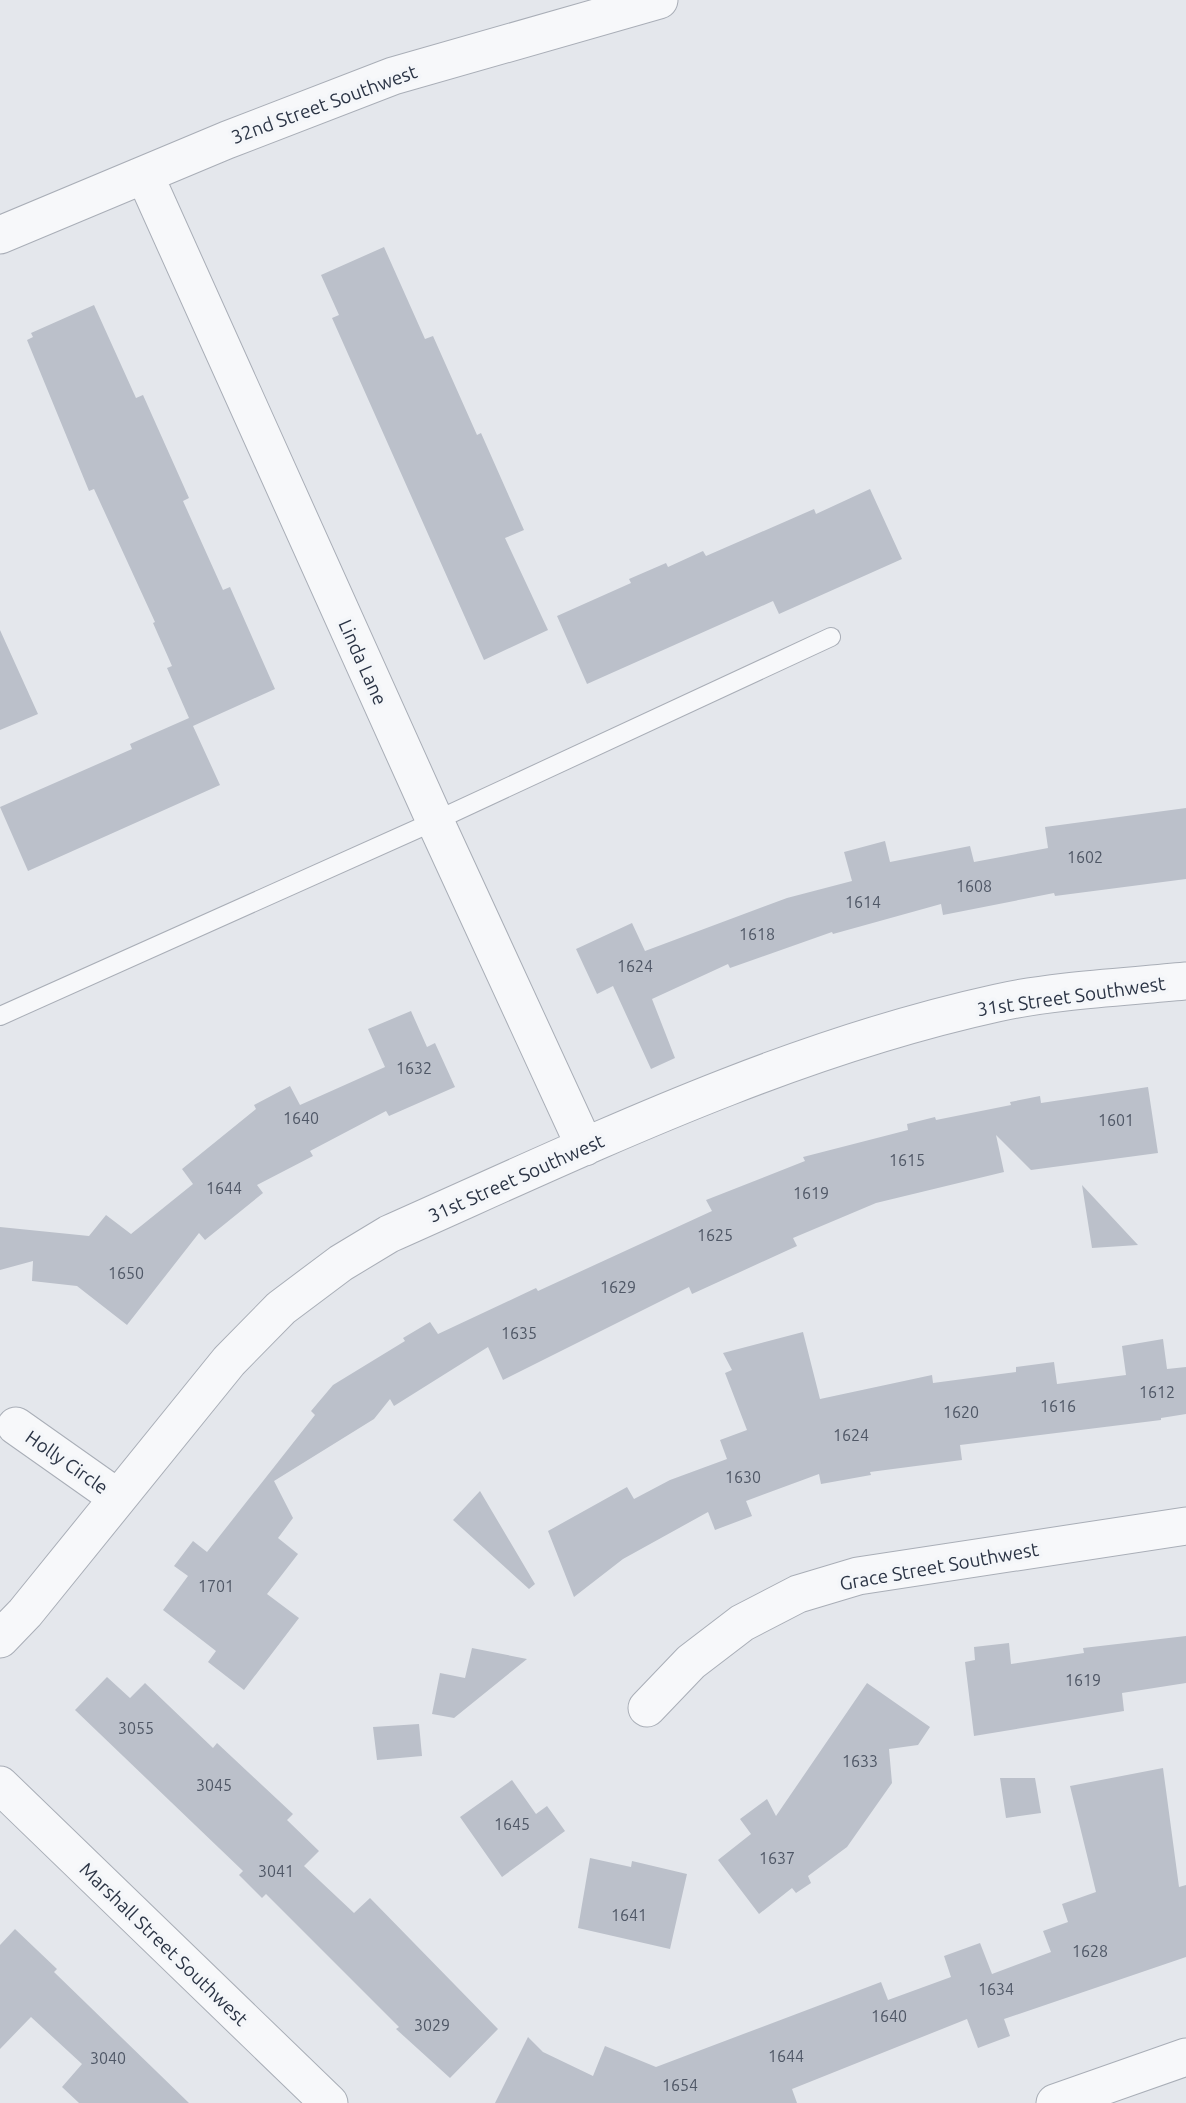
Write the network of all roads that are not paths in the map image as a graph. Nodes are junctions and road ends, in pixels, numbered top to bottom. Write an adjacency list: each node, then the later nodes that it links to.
1 (659, 0): 2 (street, 32nd Street Southwest)
2 (145, 176): 3 (street, 32nd Street Southwest); 5 (street, Linda Lane)
3 (0, 235)
4 (831, 637): 5 (lane)
5 (435, 821): 7 (lane); 8 (street, Linda Lane)
6 (1186, 981): 8 (street, 31st Street Southwest)
7 (0, 1016)
8 (585, 1147): 10 (street, 31st Street Southwest)
9 (16, 1426): 10 (street, Holly Circle)
10 (118, 1498): 12 (street, 31st Street Southwest)
11 (1186, 1526): 13 (street, Grace Street Southwest)
12 (0, 1639)
13 (647, 1708)
14 (0, 1785): 16 (street, Marshall Street Southwest)
15 (1186, 2057): 17 (street)
16 (328, 2103)
17 (1055, 2103)

